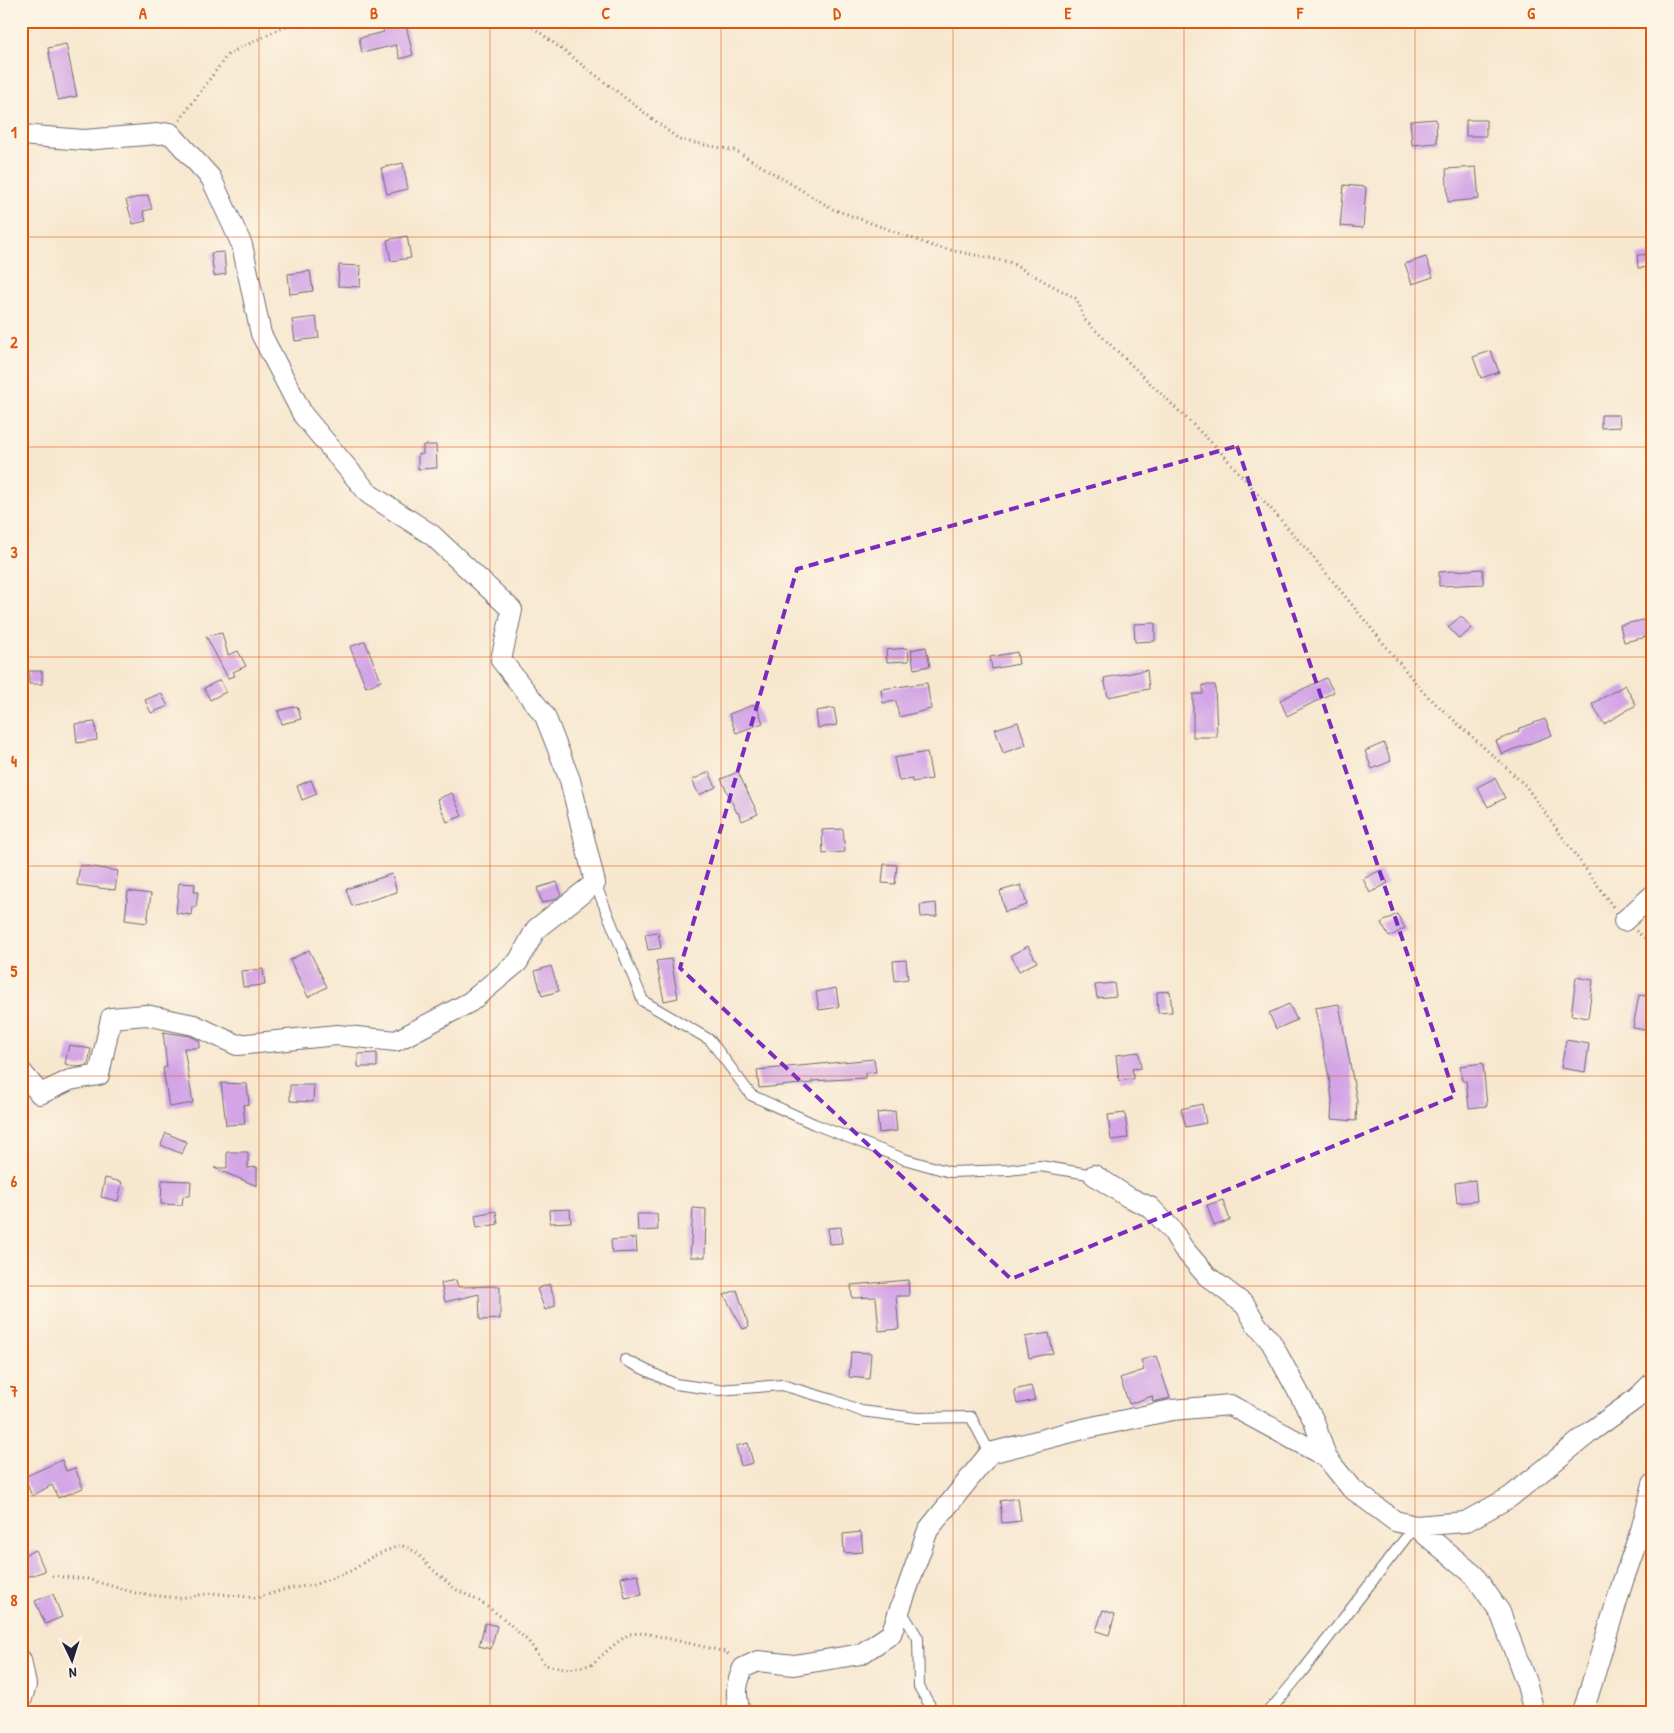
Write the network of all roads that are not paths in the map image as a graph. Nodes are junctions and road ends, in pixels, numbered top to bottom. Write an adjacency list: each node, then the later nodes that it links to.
1 (21, 136): 2 (street)
2 (595, 883): 5 (street); 6 (lane)
3 (1653, 895): 4 (street)
4 (1624, 921)
5 (21, 1071)
6 (1094, 1176): 10 (street)
7 (625, 1360): 9 (lane)
8 (1653, 1382): 12 (street)
9 (990, 1453): 10 (street); 13 (street)
10 (1326, 1457): 12 (street)
11 (1653, 1485): 20 (street)
12 (1415, 1526): 18 (lane); 19 (street)
13 (900, 1608): 16 (street); 17 (lane)
14 (21, 1660): 15 (street)
15 (21, 1701)
16 (740, 1712)
17 (934, 1712)
18 (1267, 1712)
19 (1534, 1712)
20 (1583, 1712)

